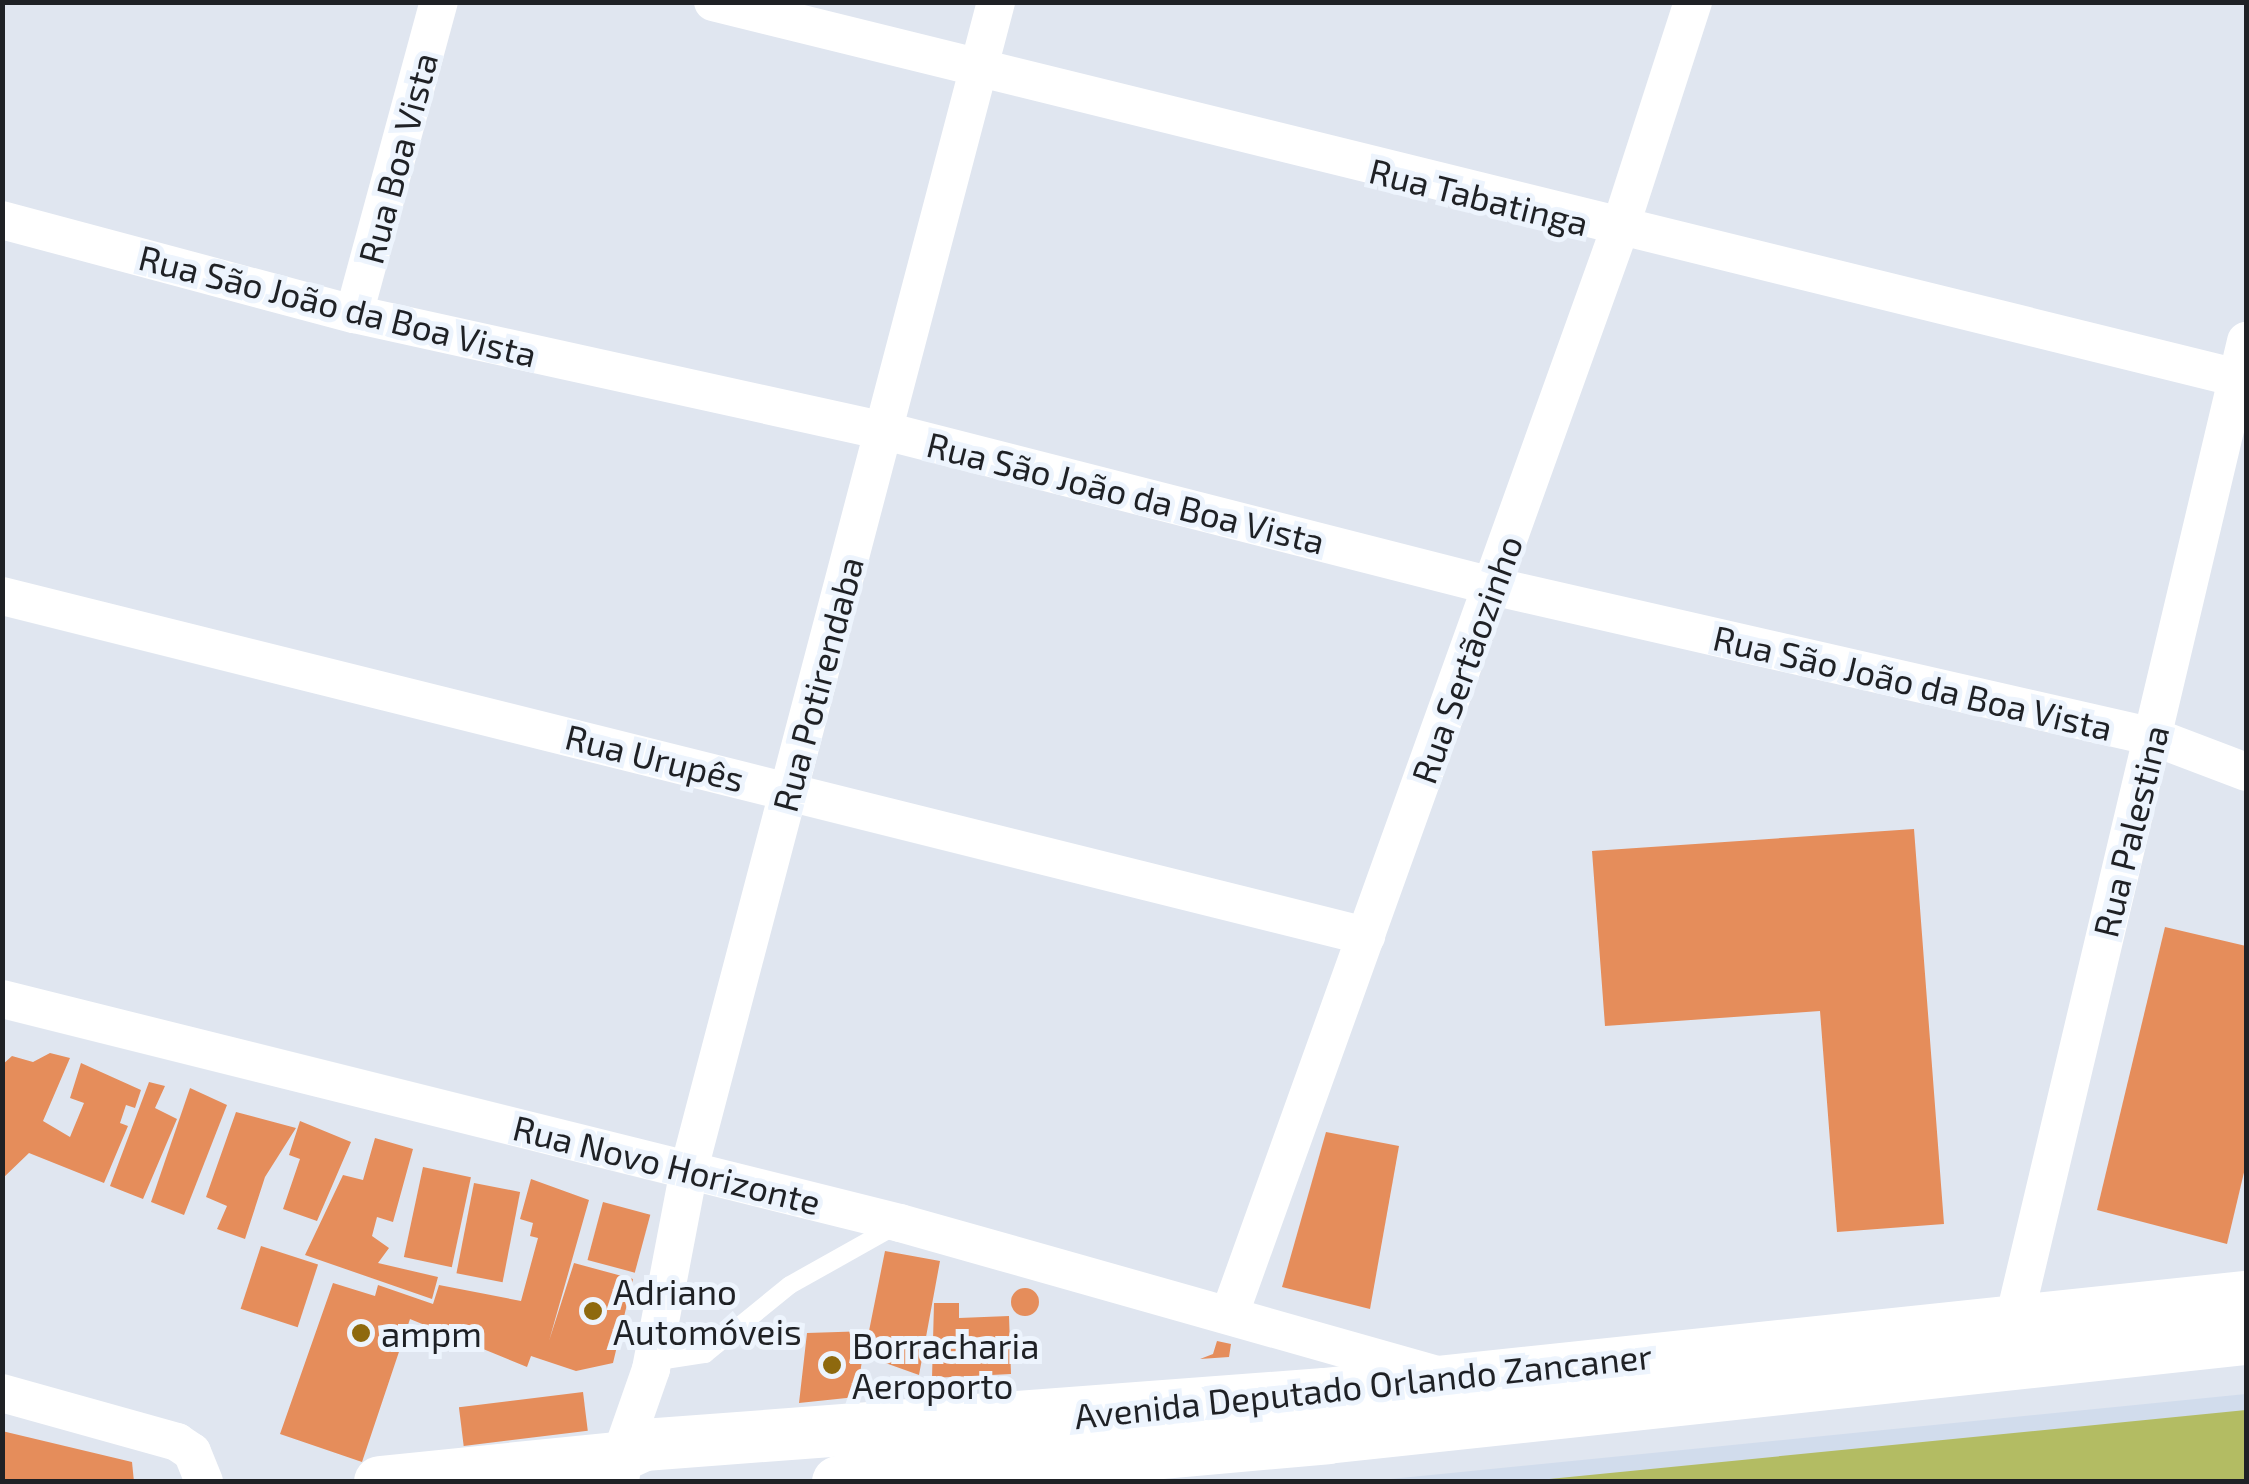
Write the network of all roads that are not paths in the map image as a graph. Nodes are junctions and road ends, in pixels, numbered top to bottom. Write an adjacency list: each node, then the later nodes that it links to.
1 (439, 2): 8 (street, Rua Boa Vista)
2 (713, 2): 5 (street, Rua Tabatinga)
3 (996, 2): 5 (street, Rua Potirendaba)
4 (1693, 2): 7 (street, Rua Sertãozinho)
5 (978, 71): 7 (street, Rua Tabatinga); 10 (street, Rua Potirendaba)
6 (2, 220): 8 (street, Rua São João da Boa Vista)
7 (1619, 230): 9 (street, Rua Tabatinga); 11 (street, Rua Sertãozinho)
8 (354, 314): 10 (street, Rua São João da Boa Vista)
9 (2243, 366): 13 (street, Rua Palestina)
10 (885, 431): 11 (street, Rua São João da Boa Vista); 15 (street, Rua Potirendaba)
11 (1492, 586): 13 (street, Rua São João da Boa Vista); 16 (street, Rua Sertãozinho)
12 (2, 596): 15 (street, Rua Urupês)
13 (2154, 737): 14 (street, Rua São João da Boa Vista); 25 (street, Rua Palestina)
14 (2246, 772)
15 (788, 790): 16 (street, Rua Urupês); 18 (street, Rua Potirendaba)
16 (1366, 936): 21 (street, Rua Sertãozinho)
17 (2, 998): 18 (street, Rua Novo Horizonte)
18 (689, 1169): 19 (street, Rua Novo Horizonte); 27 (street, Rua Potirendaba)
19 (900, 1224): 21 (street, Rua Novo Horizonte); 27 (lane)
20 (2246, 1297): 22 (main road, Avenida Deputado Orlando Zancaner)
21 (1230, 1314): 24 (street, Rua Novo Horizonte)
22 (2121, 1330): 23 (main road, Avenida Deputado Orlando Zancaner); 25 (main road, Avenida Deputado Orlando Zancaner)
23 (2246, 1339)
24 (1329, 1340): 28 (street, Rua Novo Horizonte); 30 (street)
25 (2008, 1342): 26 (main road, Avenida Deputado Orlando Zancaner)
26 (1900, 1353): 28 (main road, Avenida Deputado Orlando Zancaner); 34 (main road, Avenida Deputado Orlando Zancaner)
27 (651, 1365): 31 (street, Rua Potirendaba)
28 (1444, 1377): 30 (main road, Avenida Deputado Orlando Zancaner)
29 (2, 1393): 32 (street)
30 (1324, 1394): 31 (main road, Avenida Deputado Orlando Zancaner)
31 (637, 1464): 33 (main road, Avenida Deputado Orlando Zancaner)
32 (204, 1482)
33 (380, 1482)
34 (838, 1482)

